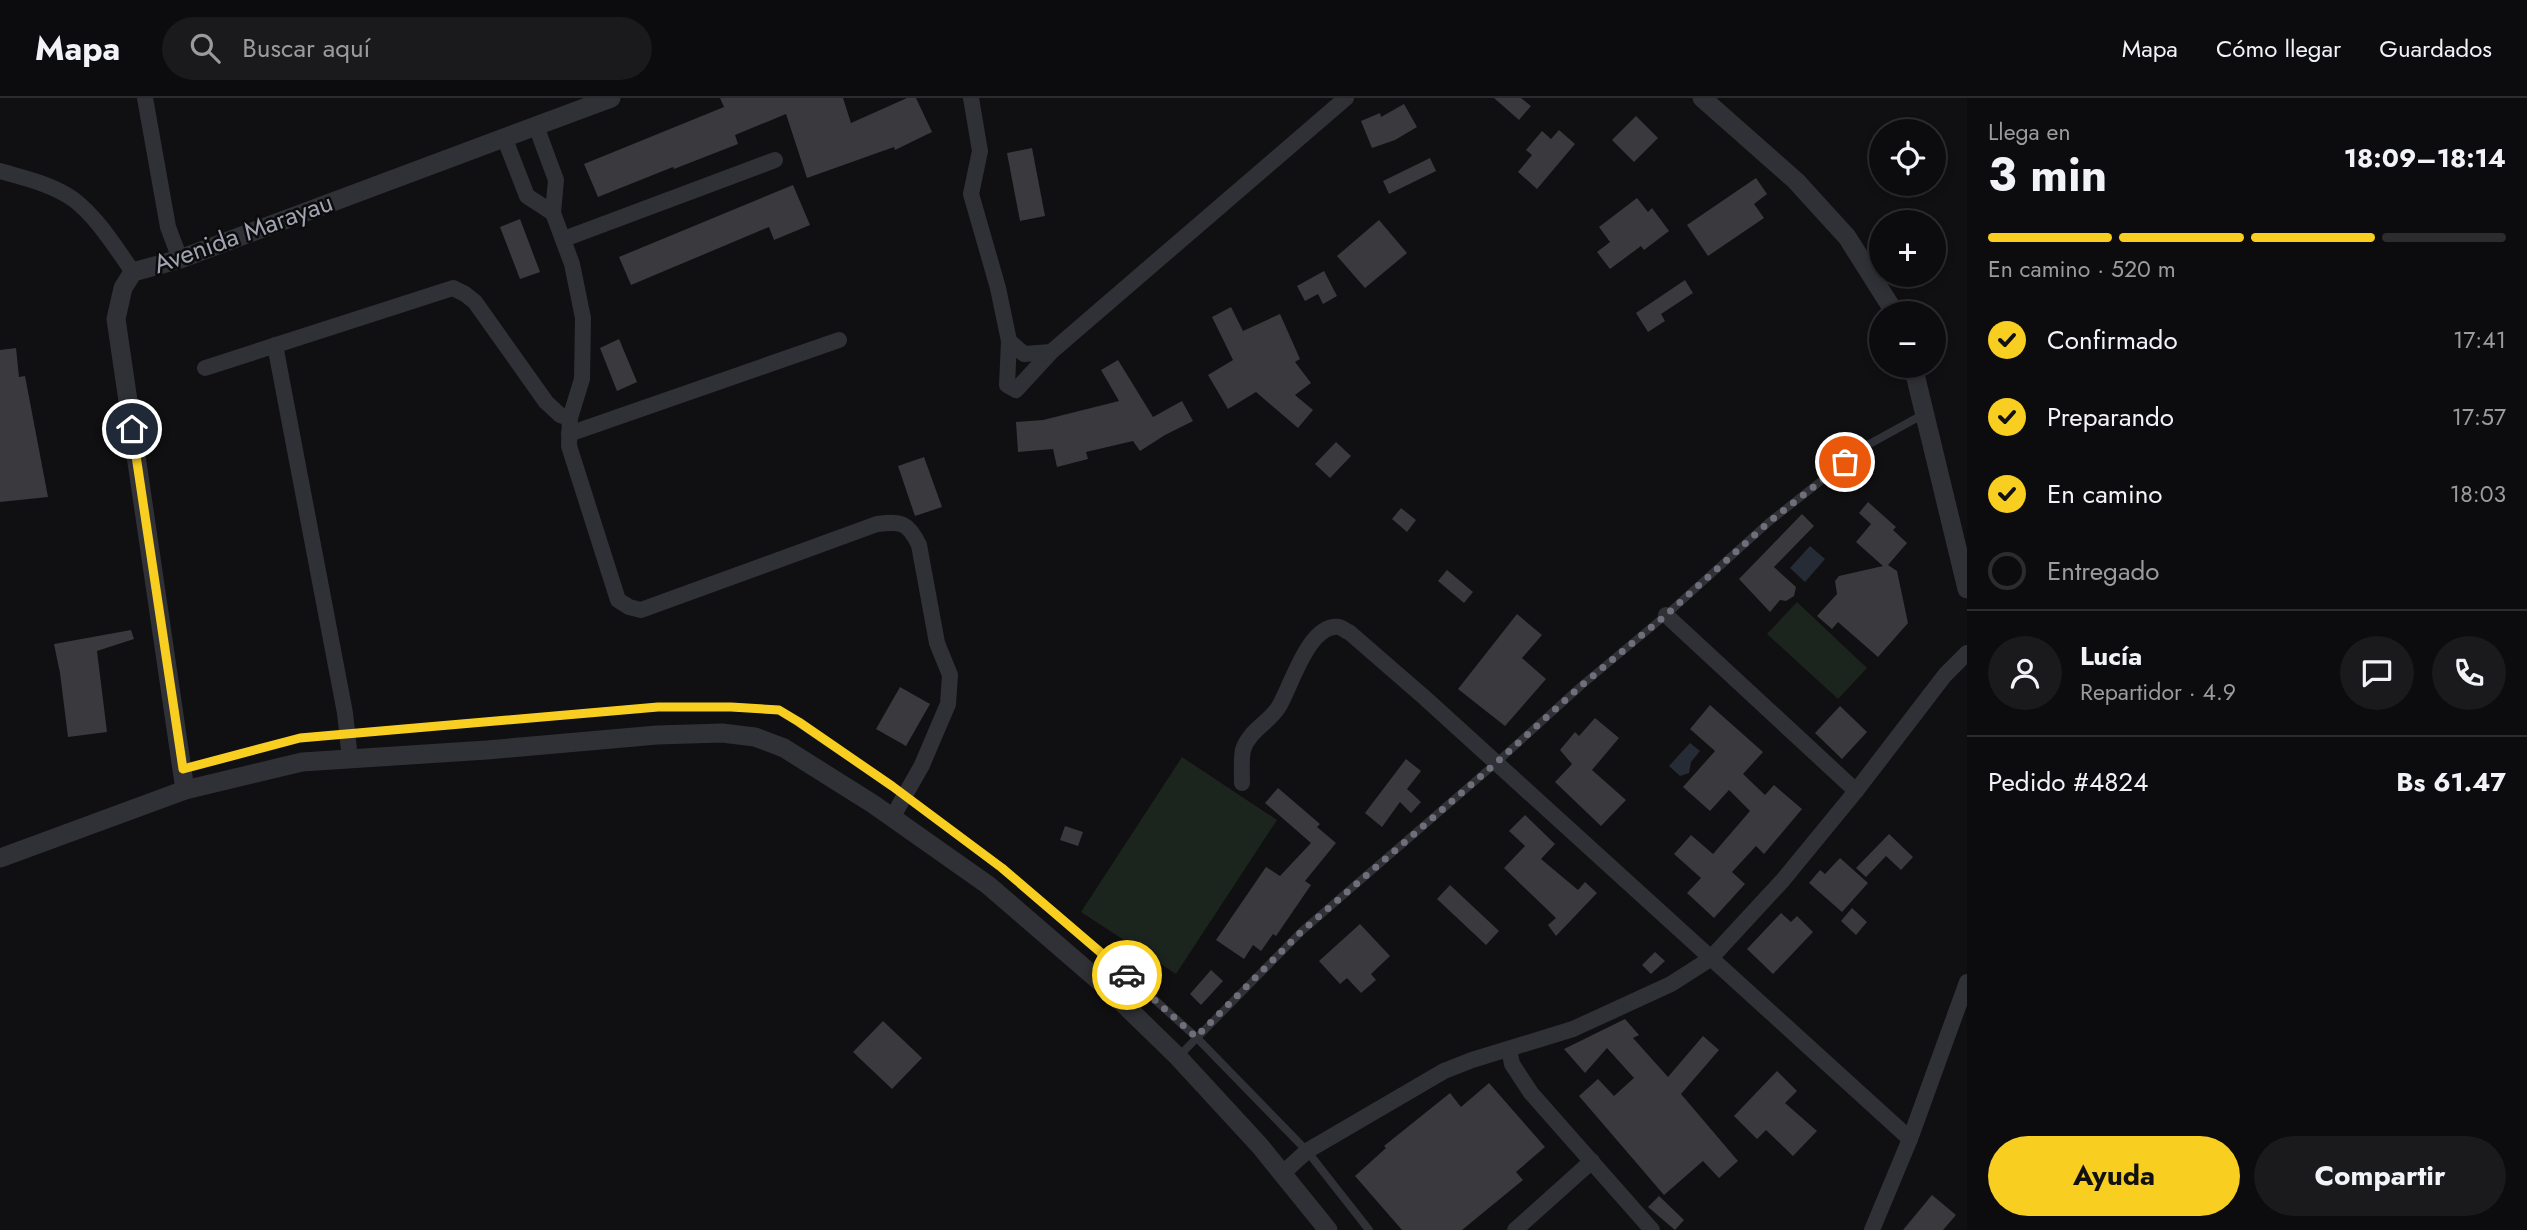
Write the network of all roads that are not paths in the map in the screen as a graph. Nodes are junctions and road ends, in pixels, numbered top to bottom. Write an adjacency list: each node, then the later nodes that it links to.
1 (145, 98): 12 (street)
2 (611, 98): 6 (street, Avenida Marayau)
3 (971, 98): 16 (street)
4 (1346, 98): 18 (street)
5 (1702, 98): 14 (street)
6 (536, 126): 7 (street, Avenida Marayau); 10 (street)
7 (504, 137): 10 (street); 12 (street, Avenida Marayau)
8 (775, 160): 11 (street)
9 (0, 171): 13 (street)
10 (553, 213): 11 (street)
11 (564, 239): 22 (street)
12 (180, 258): 13 (street, Avenida Marayau)
13 (133, 272): 29 (street, Avenida Marayau)
14 (1887, 301)
15 (839, 340): 22 (street)
16 (1009, 341): 18 (street); 18 (street)
17 (275, 345): 19 (street); 22 (street); 26 (street)
18 (1051, 352)
19 (205, 368)
20 (1916, 378): 21 (street)
21 (1924, 414): 23 (street); 24 (lane)
22 (569, 426): 33 (street)
23 (1967, 589)
24 (1666, 615): 28 (lane); 32 (street)
25 (1967, 653): 32 (street)
26 (347, 734): 27 (street); 29 (lane); 33 (lane)
27 (350, 759): 31 (street); 34 (street)
28 (1496, 763): 30 (street); 36 (street); 38 (lane)
29 (183, 769): 31 (street, Avenida Marayau)
30 (1242, 783)
31 (185, 790): 35 (street)
32 (1856, 791): 36 (street)
33 (906, 796): 34 (street); 38 (lane)
34 (892, 818): 40 (street)
35 (0, 858)
36 (1710, 958): 39 (street); 41 (street)
37 (1967, 982): 41 (street)
38 (1196, 1037): 40 (lane); 42 (lane)
39 (1509, 1049): 42 (street); 43 (street)
40 (1178, 1058): 44 (street)
41 (1910, 1139): 49 (street)
42 (1307, 1152): 44 (street); 46 (lane)
43 (1592, 1161): 47 (street); 48 (street)
44 (1283, 1173): 45 (street)
45 (1328, 1230)
46 (1369, 1230)
47 (1515, 1230)
48 (1652, 1230)
49 (1872, 1230)

